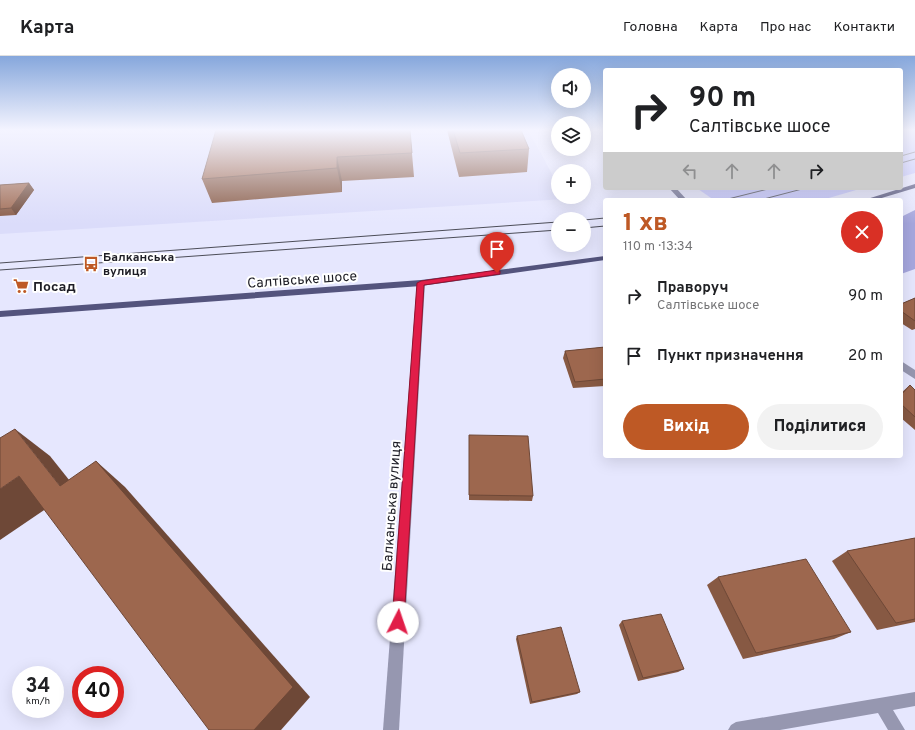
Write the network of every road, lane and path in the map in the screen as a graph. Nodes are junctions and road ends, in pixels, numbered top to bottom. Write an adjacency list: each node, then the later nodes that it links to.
1 (915, 186): 4 (main road)
2 (674, 190): 5 (main road)
3 (901, 190): 6 (main road)
4 (903, 190)
5 (682, 198)
6 (874, 198)
7 (603, 258): 8 (main road, Салтівське шосе)
8 (421, 283): 9 (main road, Салтівське шосе); 14 (street, Балканська вулиця)
9 (0, 314)
10 (903, 366): 11 (street)
11 (915, 375)
12 (915, 698): 13 (street)
13 (881, 704): 15 (street); 16 (street)
14 (391, 730)
15 (736, 730)
16 (897, 730)

